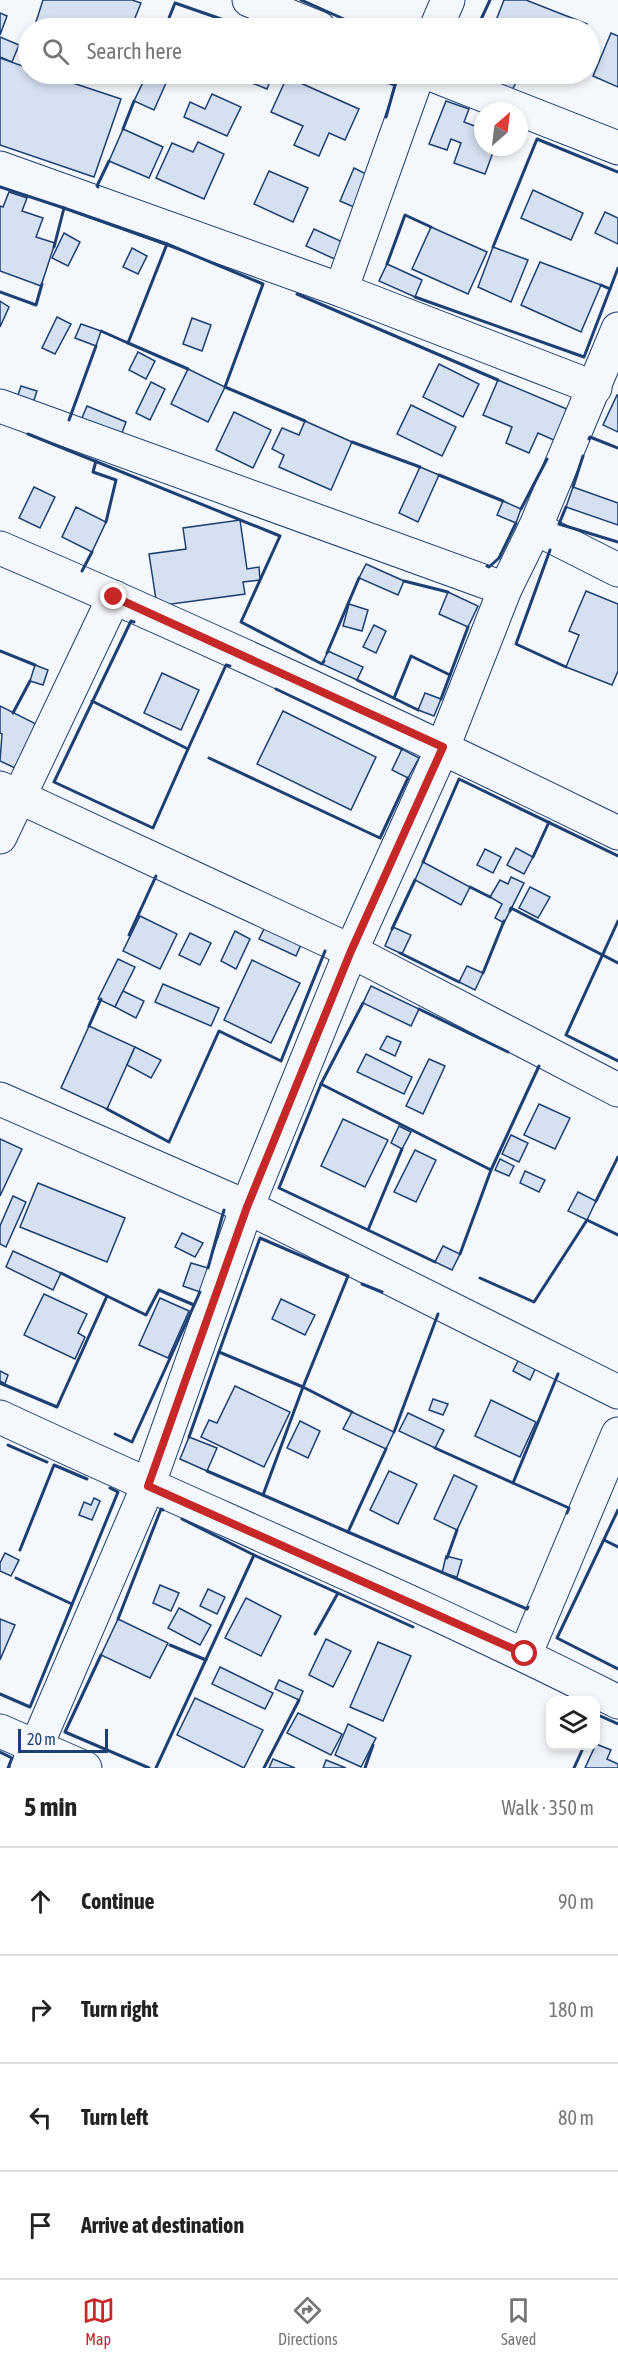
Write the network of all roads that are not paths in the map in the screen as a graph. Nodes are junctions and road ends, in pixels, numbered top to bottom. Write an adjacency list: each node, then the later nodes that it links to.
1 (249, 0): 3 (street)
2 (448, 0): 4 (street)
3 (294, 18)
4 (440, 18)
5 (414, 84): 9 (street)
6 (455, 84): 7 (street)
7 (618, 148)
8 (0, 168): 9 (street)
9 (341, 290): 11 (street)
10 (618, 329): 11 (street)
11 (594, 388): 13 (street)
12 (0, 406): 16 (street)
13 (535, 528): 15 (street); 16 (street)
14 (0, 548): 17 (street)
15 (618, 570)
16 (505, 589): 18 (street)
17 (114, 597): 18 (street); 19 (street)
18 (443, 747): 20 (street); 22 (street)
19 (9, 792): 21 (street); 22 (street)
20 (618, 833)
21 (0, 837)
22 (351, 951): 23 (street); 25 (street)
23 (618, 1090)
24 (0, 1099): 25 (street)
25 (247, 1207): 26 (street); 29 (street)
26 (618, 1392)
27 (0, 1417): 29 (street)
28 (618, 1434): 30 (street)
29 (148, 1486): 30 (street); 33 (street)
30 (525, 1654): 31 (street)
31 (618, 1702)
32 (0, 1731): 33 (street)
33 (31, 1756): 34 (street)
34 (85, 1768)

